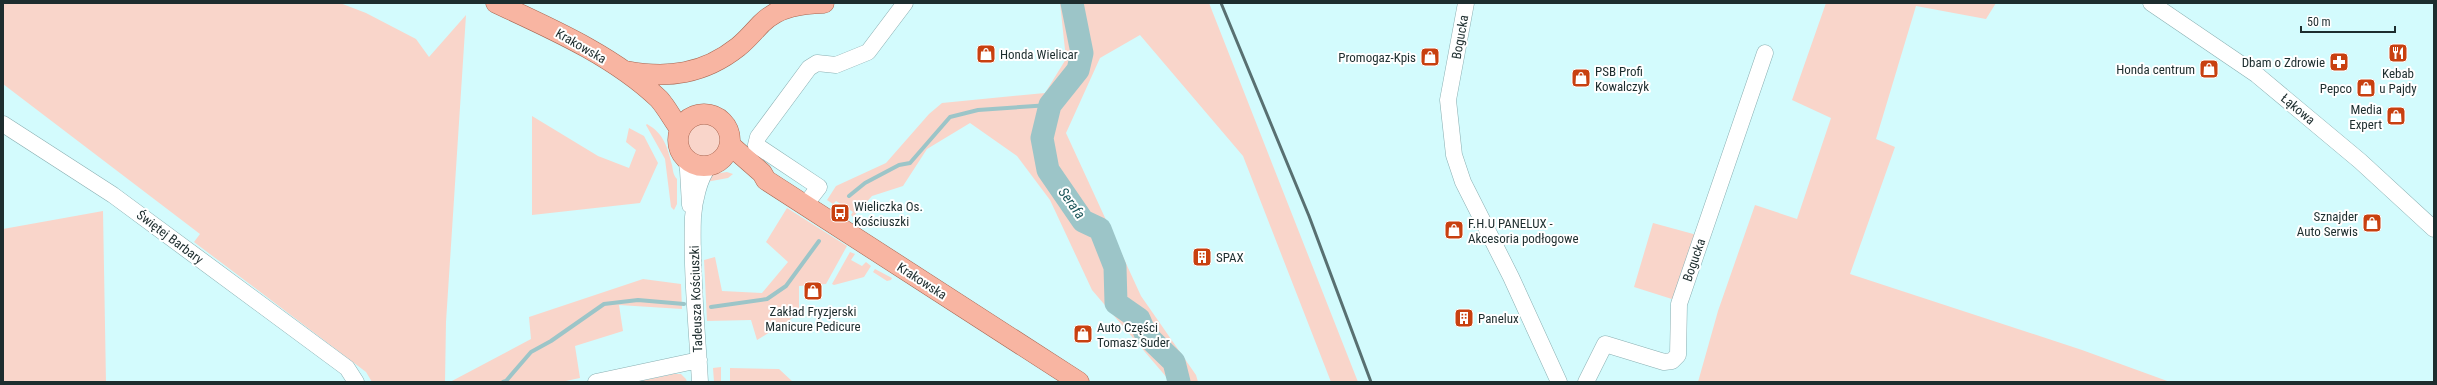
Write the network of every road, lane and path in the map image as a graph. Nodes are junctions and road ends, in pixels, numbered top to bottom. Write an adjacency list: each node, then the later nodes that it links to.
1 (496, 3): 7 (main road, Krakowska)
2 (824, 3): 7 (main road)
3 (905, 3): 14 (street)
4 (1466, 3): 24 (street, Bogucka)
5 (2151, 3): 16 (street, Łąkowa)
6 (1765, 53): 25 (street, Bogucka)
7 (626, 71): 8 (main road, Krakowska)
8 (686, 122): 10 (main road); 11 (main road)
9 (3, 124): 17 (street, Świętej Barbary)
10 (730, 145): 12 (main road); 13 (main road, Krakowska)
11 (686, 158): 12 (main road); 15 (street, Tadeusza Kościuszki)
12 (714, 164): 13 (main road, Krakowska); 15 (street, Tadeusza Kościuszki)
13 (766, 180): 14 (main road, Krakowska)
14 (806, 205): 23 (main road, Krakowska)
15 (693, 216): 18 (street, Tadeusza Kościuszki)
16 (2434, 229)
17 (333, 357): 19 (street); 20 (street, Świętej Barbary)
18 (699, 360): 21 (street); 22 (street, Tadeusza Kościuszki)
19 (343, 382)
20 (356, 382)
21 (596, 382)
22 (700, 382)
23 (1079, 382)
24 (1559, 382)
25 (1586, 382)

